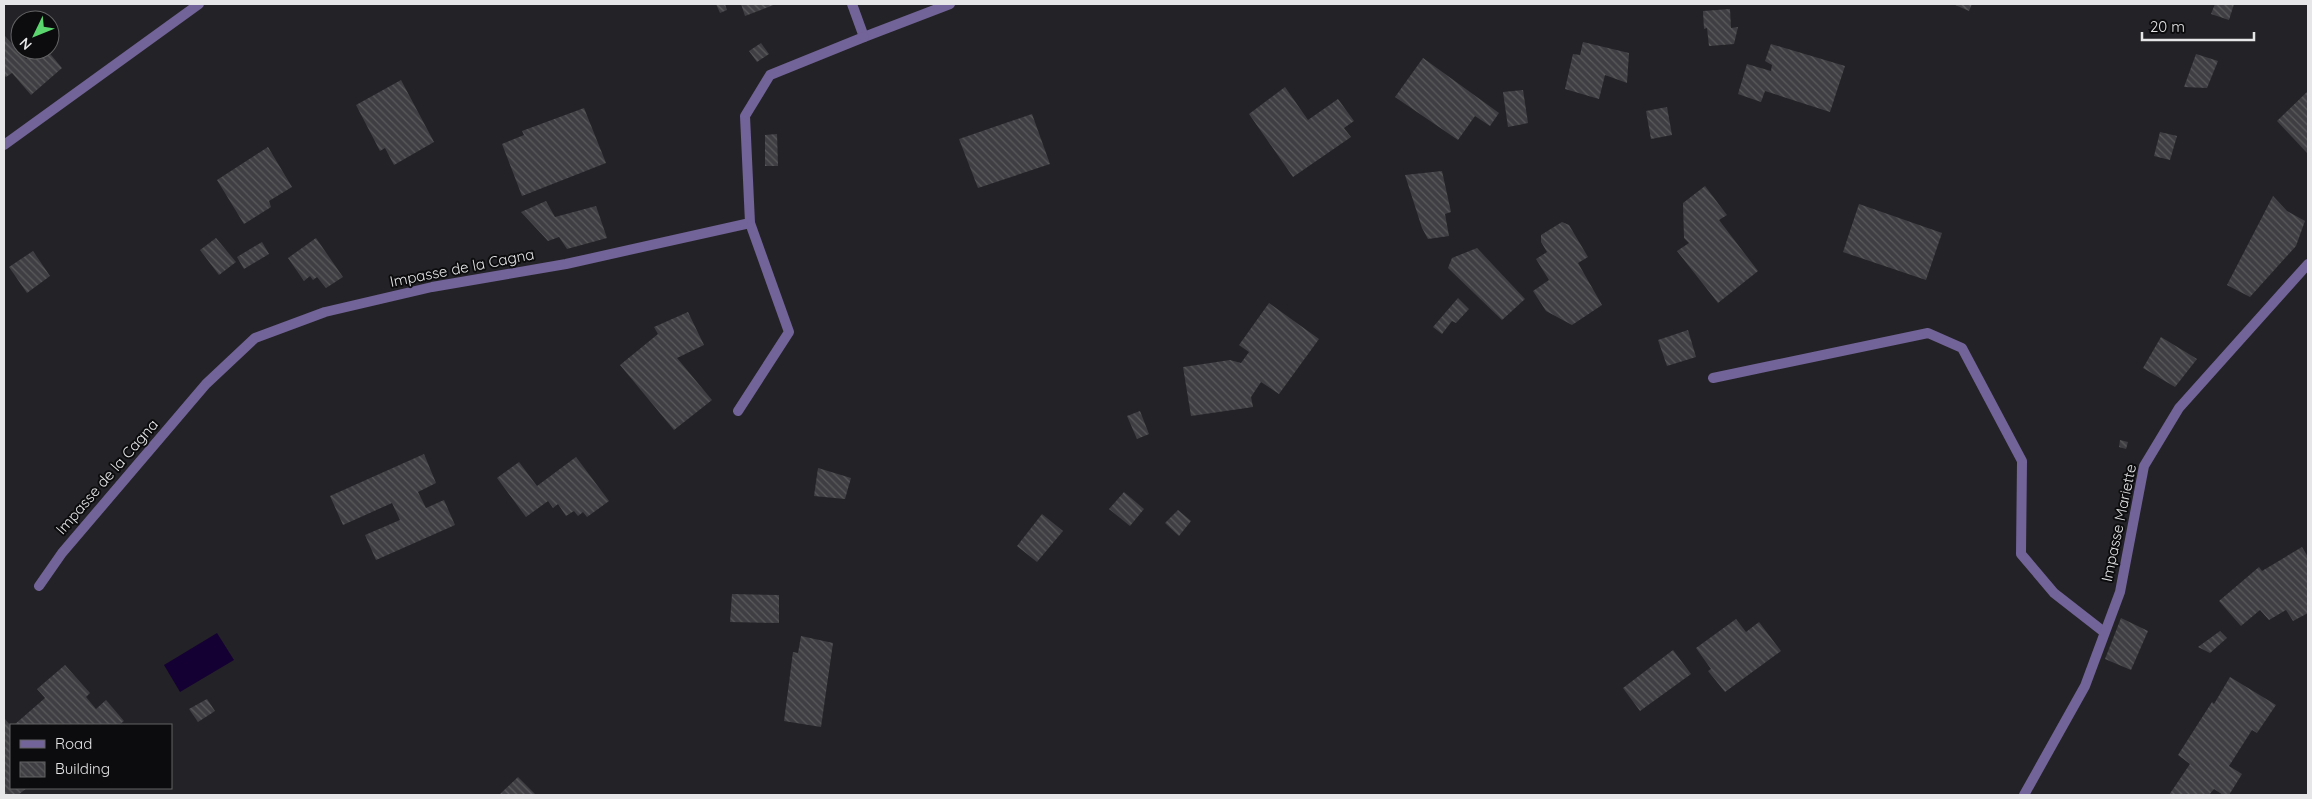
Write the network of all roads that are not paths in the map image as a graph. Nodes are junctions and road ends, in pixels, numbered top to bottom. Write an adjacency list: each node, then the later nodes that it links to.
1 (200, 4): 5 (street)
2 (852, 4): 4 (street)
3 (950, 4): 4 (street)
4 (864, 37): 6 (street)
5 (4, 145)
6 (750, 223): 9 (street); 10 (street, Impasse de la Cagna)
7 (2308, 264): 11 (street, Impasse Mariette)
8 (1713, 378): 11 (street)
9 (738, 411)
10 (40, 586)
11 (2104, 632): 12 (street, Impasse Mariette)
12 (2024, 795)

